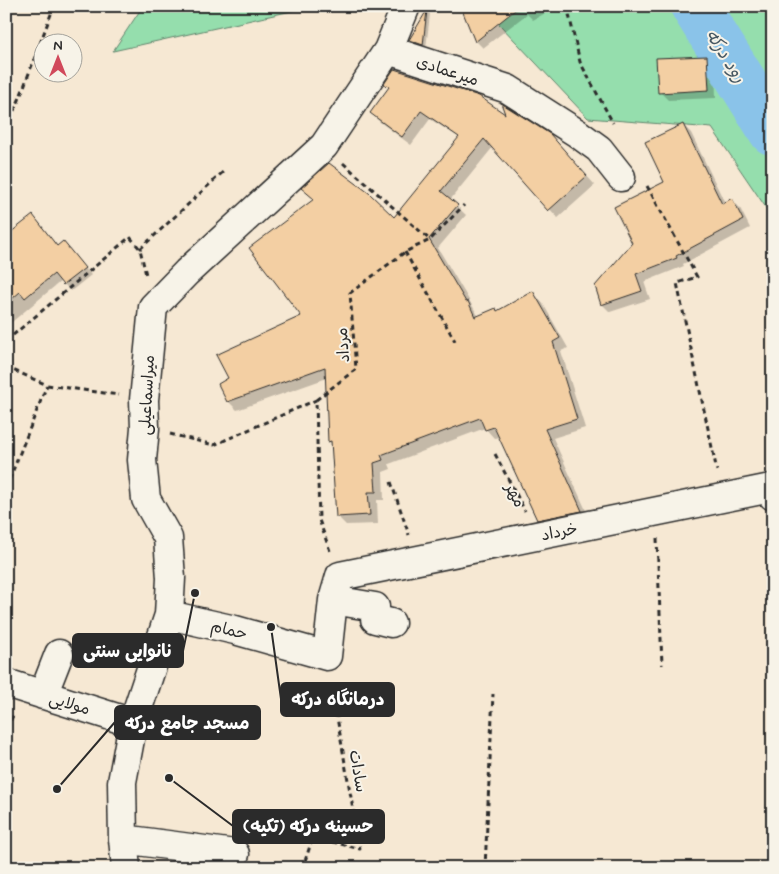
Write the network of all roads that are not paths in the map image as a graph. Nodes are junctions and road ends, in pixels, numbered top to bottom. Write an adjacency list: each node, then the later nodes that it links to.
1 (406, 6): 2 (street)
2 (388, 50): 3 (street, میرعمادی); 6 (street, میراسماعیلی)
3 (633, 180)
4 (773, 496): 5 (street, خرداد)
5 (337, 588): 6 (street, حمام); 7 (street)
6 (169, 615): 11 (street, میراسماعیلی)
7 (392, 623)
8 (59, 654): 10 (street)
9 (6, 683): 10 (street, مولایی)
10 (43, 694): 11 (street, مولایی)
11 (133, 722): 12 (street, میراسماعیلی)
12 (123, 839): 13 (street); 14 (street, میراسماعیلی)
13 (235, 854)
14 (126, 868)

